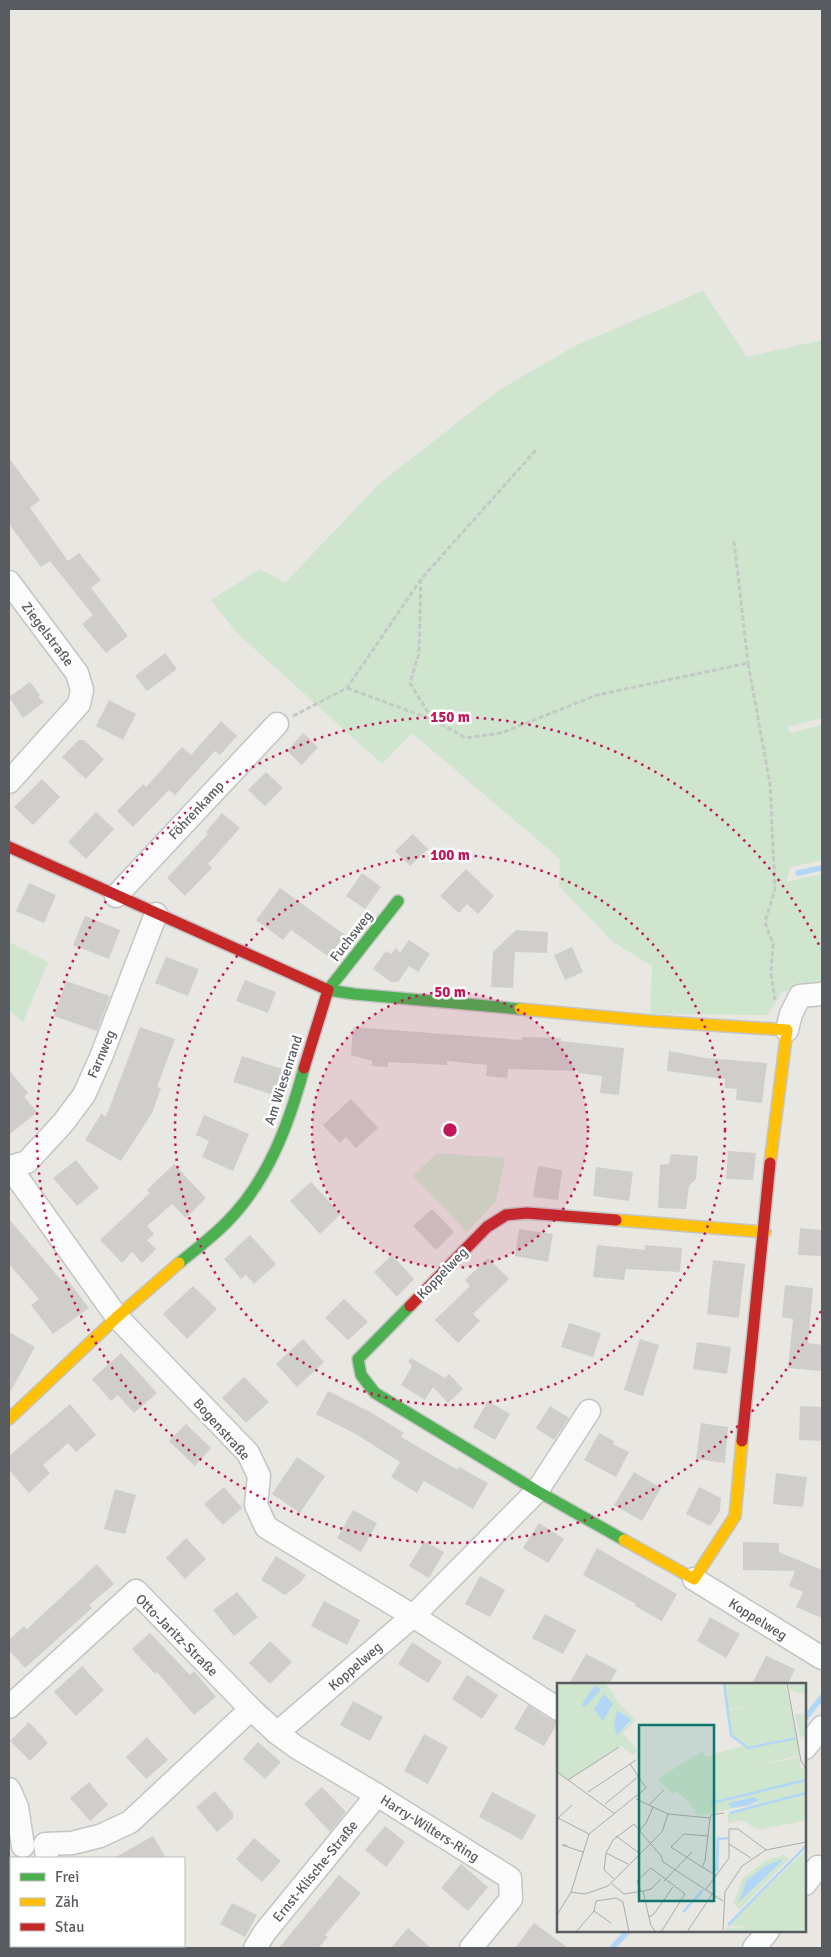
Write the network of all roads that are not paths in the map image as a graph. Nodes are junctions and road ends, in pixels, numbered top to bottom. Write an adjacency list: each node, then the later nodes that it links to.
1 (9, 582): 3 (street, Ziegelstraße)
2 (277, 724): 5 (street, Föhrenkamp)
3 (9, 782)
4 (9, 846): 5 (street)
5 (116, 896): 7 (street)
6 (398, 901): 8 (street, Fuchsweg)
7 (156, 914): 8 (street); 11 (street, Farnweg)
8 (328, 990): 10 (street); 13 (street, Am Wiesenrand)
9 (822, 994): 10 (street)
10 (789, 1022): 12 (street)
11 (9, 1167): 13 (street, Bogenstraße)
12 (765, 1232): 16 (street, Koppelweg); 17 (street)
13 (117, 1317): 15 (street, Am Wiesenrand); 18 (street, Bogenstraße)
14 (589, 1411): 16 (street, Koppelweg)
15 (9, 1419)
16 (537, 1491): 17 (street, Koppelweg); 18 (street, Koppelweg)
17 (694, 1579): 19 (street, Koppelweg)
18 (413, 1616): 21 (street, Bogenstraße); 24 (street, Koppelweg)
19 (822, 1658)
20 (9, 1706): 22 (street, Otto-Jaritz-Straße)
21 (557, 1708)
22 (250, 1709): 24 (street, Otto-Jaritz-Straße); 29 (street)
23 (822, 1727): 25 (street)
24 (277, 1733): 27 (street, Harry-Wilters-Ring)
25 (806, 1747)
26 (9, 1790): 28 (street)
27 (377, 1795): 31 (street, Ernst-Klische-Straße); 32 (street, Harry-Wilters-Ring)
28 (16, 1847): 29 (street)
29 (46, 1851)
30 (767, 1932): 33 (street)
31 (255, 1948)
32 (471, 1948)
33 (754, 1948)

